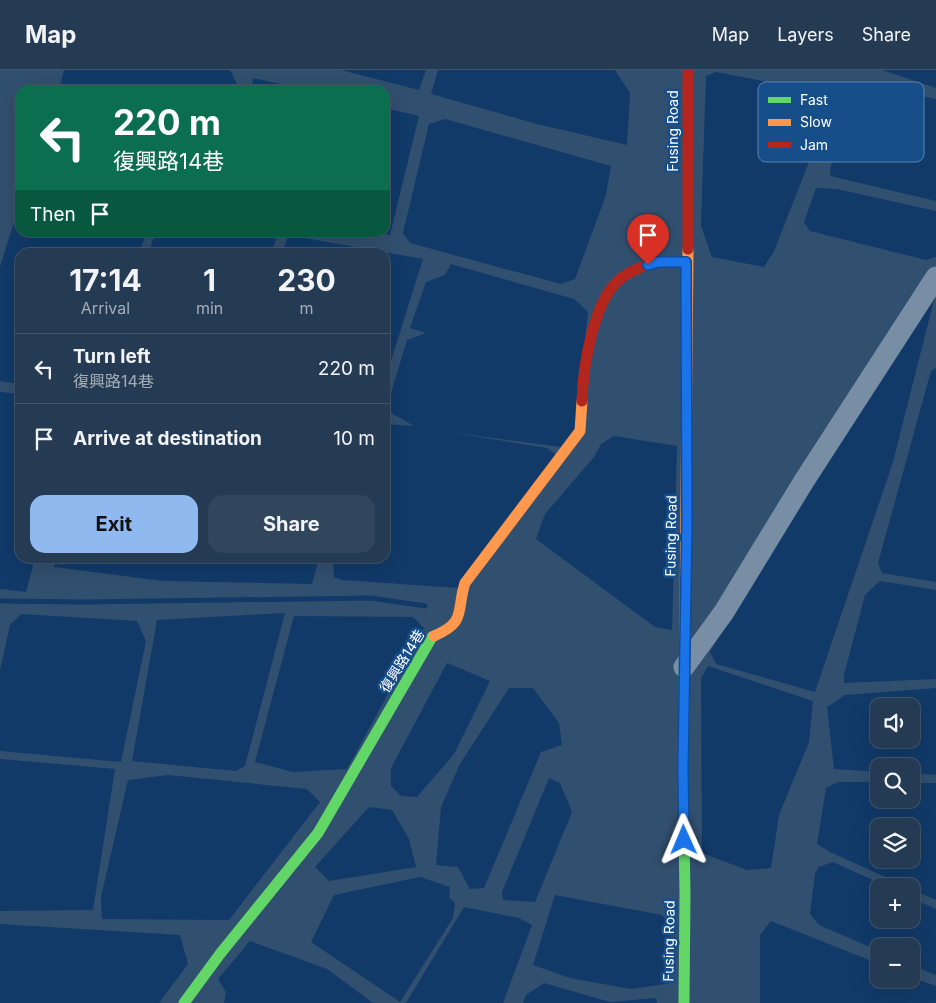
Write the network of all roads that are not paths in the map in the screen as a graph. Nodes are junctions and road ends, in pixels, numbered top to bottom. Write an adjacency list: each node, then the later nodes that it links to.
1 (688, 70): 2 (street, Fusing Road)
2 (686, 262): 4 (street, Fusing Road); 5 (street, 復興路14巷)
3 (936, 278): 4 (street)
4 (684, 667): 6 (street, Fusing Road)
5 (184, 1003)
6 (684, 1003)

